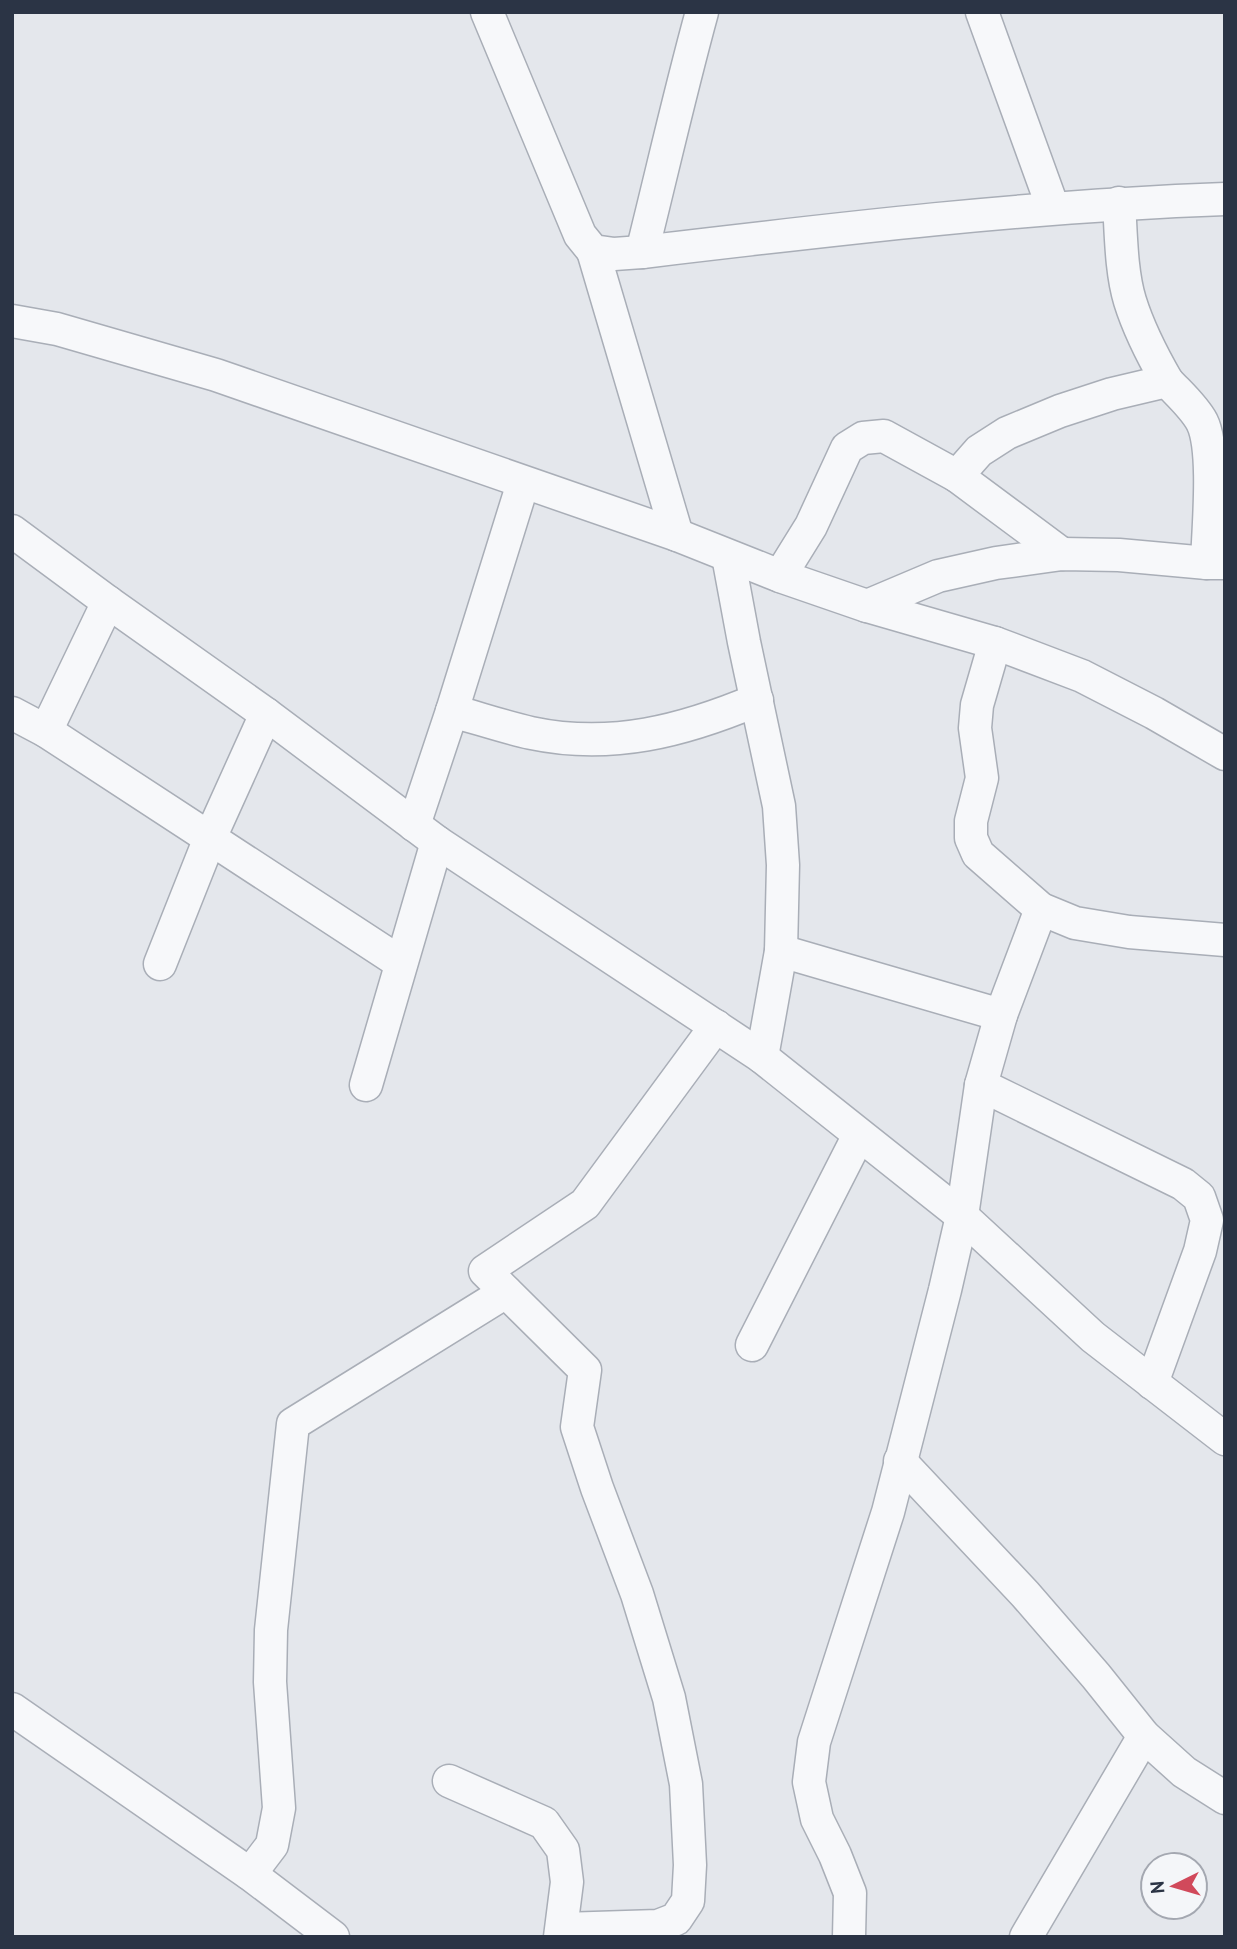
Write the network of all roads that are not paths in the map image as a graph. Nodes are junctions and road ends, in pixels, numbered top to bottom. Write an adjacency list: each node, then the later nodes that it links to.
1 (486, 12): 7 (street)
2 (702, 12): 8 (street)
3 (982, 12): 6 (street)
4 (1225, 199): 5 (street)
5 (1119, 203): 6 (street); 10 (street)
6 (1053, 208): 8 (street)
7 (593, 251): 8 (street); 14 (street)
8 (642, 252)
9 (12, 321): 12 (street)
10 (1167, 381): 11 (street); 17 (street)
11 (957, 476): 15 (street); 18 (street)
12 (523, 482): 14 (street); 23 (street)
13 (12, 531): 19 (street)
14 (677, 535): 16 (street)
15 (1062, 554): 17 (street); 20 (street)
16 (728, 556): 18 (street); 22 (street)
17 (1216, 563)
18 (780, 576): 20 (street)
19 (108, 602): 25 (street); 26 (street)
20 (867, 606): 21 (street)
21 (995, 643): 27 (street); 30 (street)
22 (757, 700): 23 (street); 32 (street)
23 (452, 711): 28 (street)
24 (12, 713): 26 (street)
25 (266, 714): 28 (street); 29 (street)
26 (47, 731): 29 (street)
27 (1225, 754)
28 (426, 833): 33 (street); 36 (street)
29 (210, 838): 33 (street); 34 (street)
30 (1041, 909): 31 (street); 35 (street)
31 (1225, 940)
32 (781, 951): 35 (street); 37 (street)
33 (401, 963): 38 (street)
34 (160, 964)
35 (1002, 1015): 39 (street)
36 (716, 1026): 37 (street); 42 (street)
37 (762, 1057): 40 (street)
38 (366, 1085)
39 (981, 1085): 41 (street); 44 (street)
40 (859, 1135): 41 (street); 43 (street)
41 (962, 1216): 44 (street); 46 (street)
42 (506, 1292): 51 (street); 52 (street)
43 (752, 1345)
44 (1152, 1383): 45 (street)
45 (1225, 1439)
46 (900, 1461): 48 (street); 54 (street)
47 (12, 1709): 51 (street)
48 (1144, 1736): 50 (street); 55 (street)
49 (449, 1781): 52 (street)
50 (1225, 1798)
51 (250, 1874): 53 (street)
52 (561, 1933)
53 (332, 1937)
54 (849, 1937)
55 (1026, 1937)

